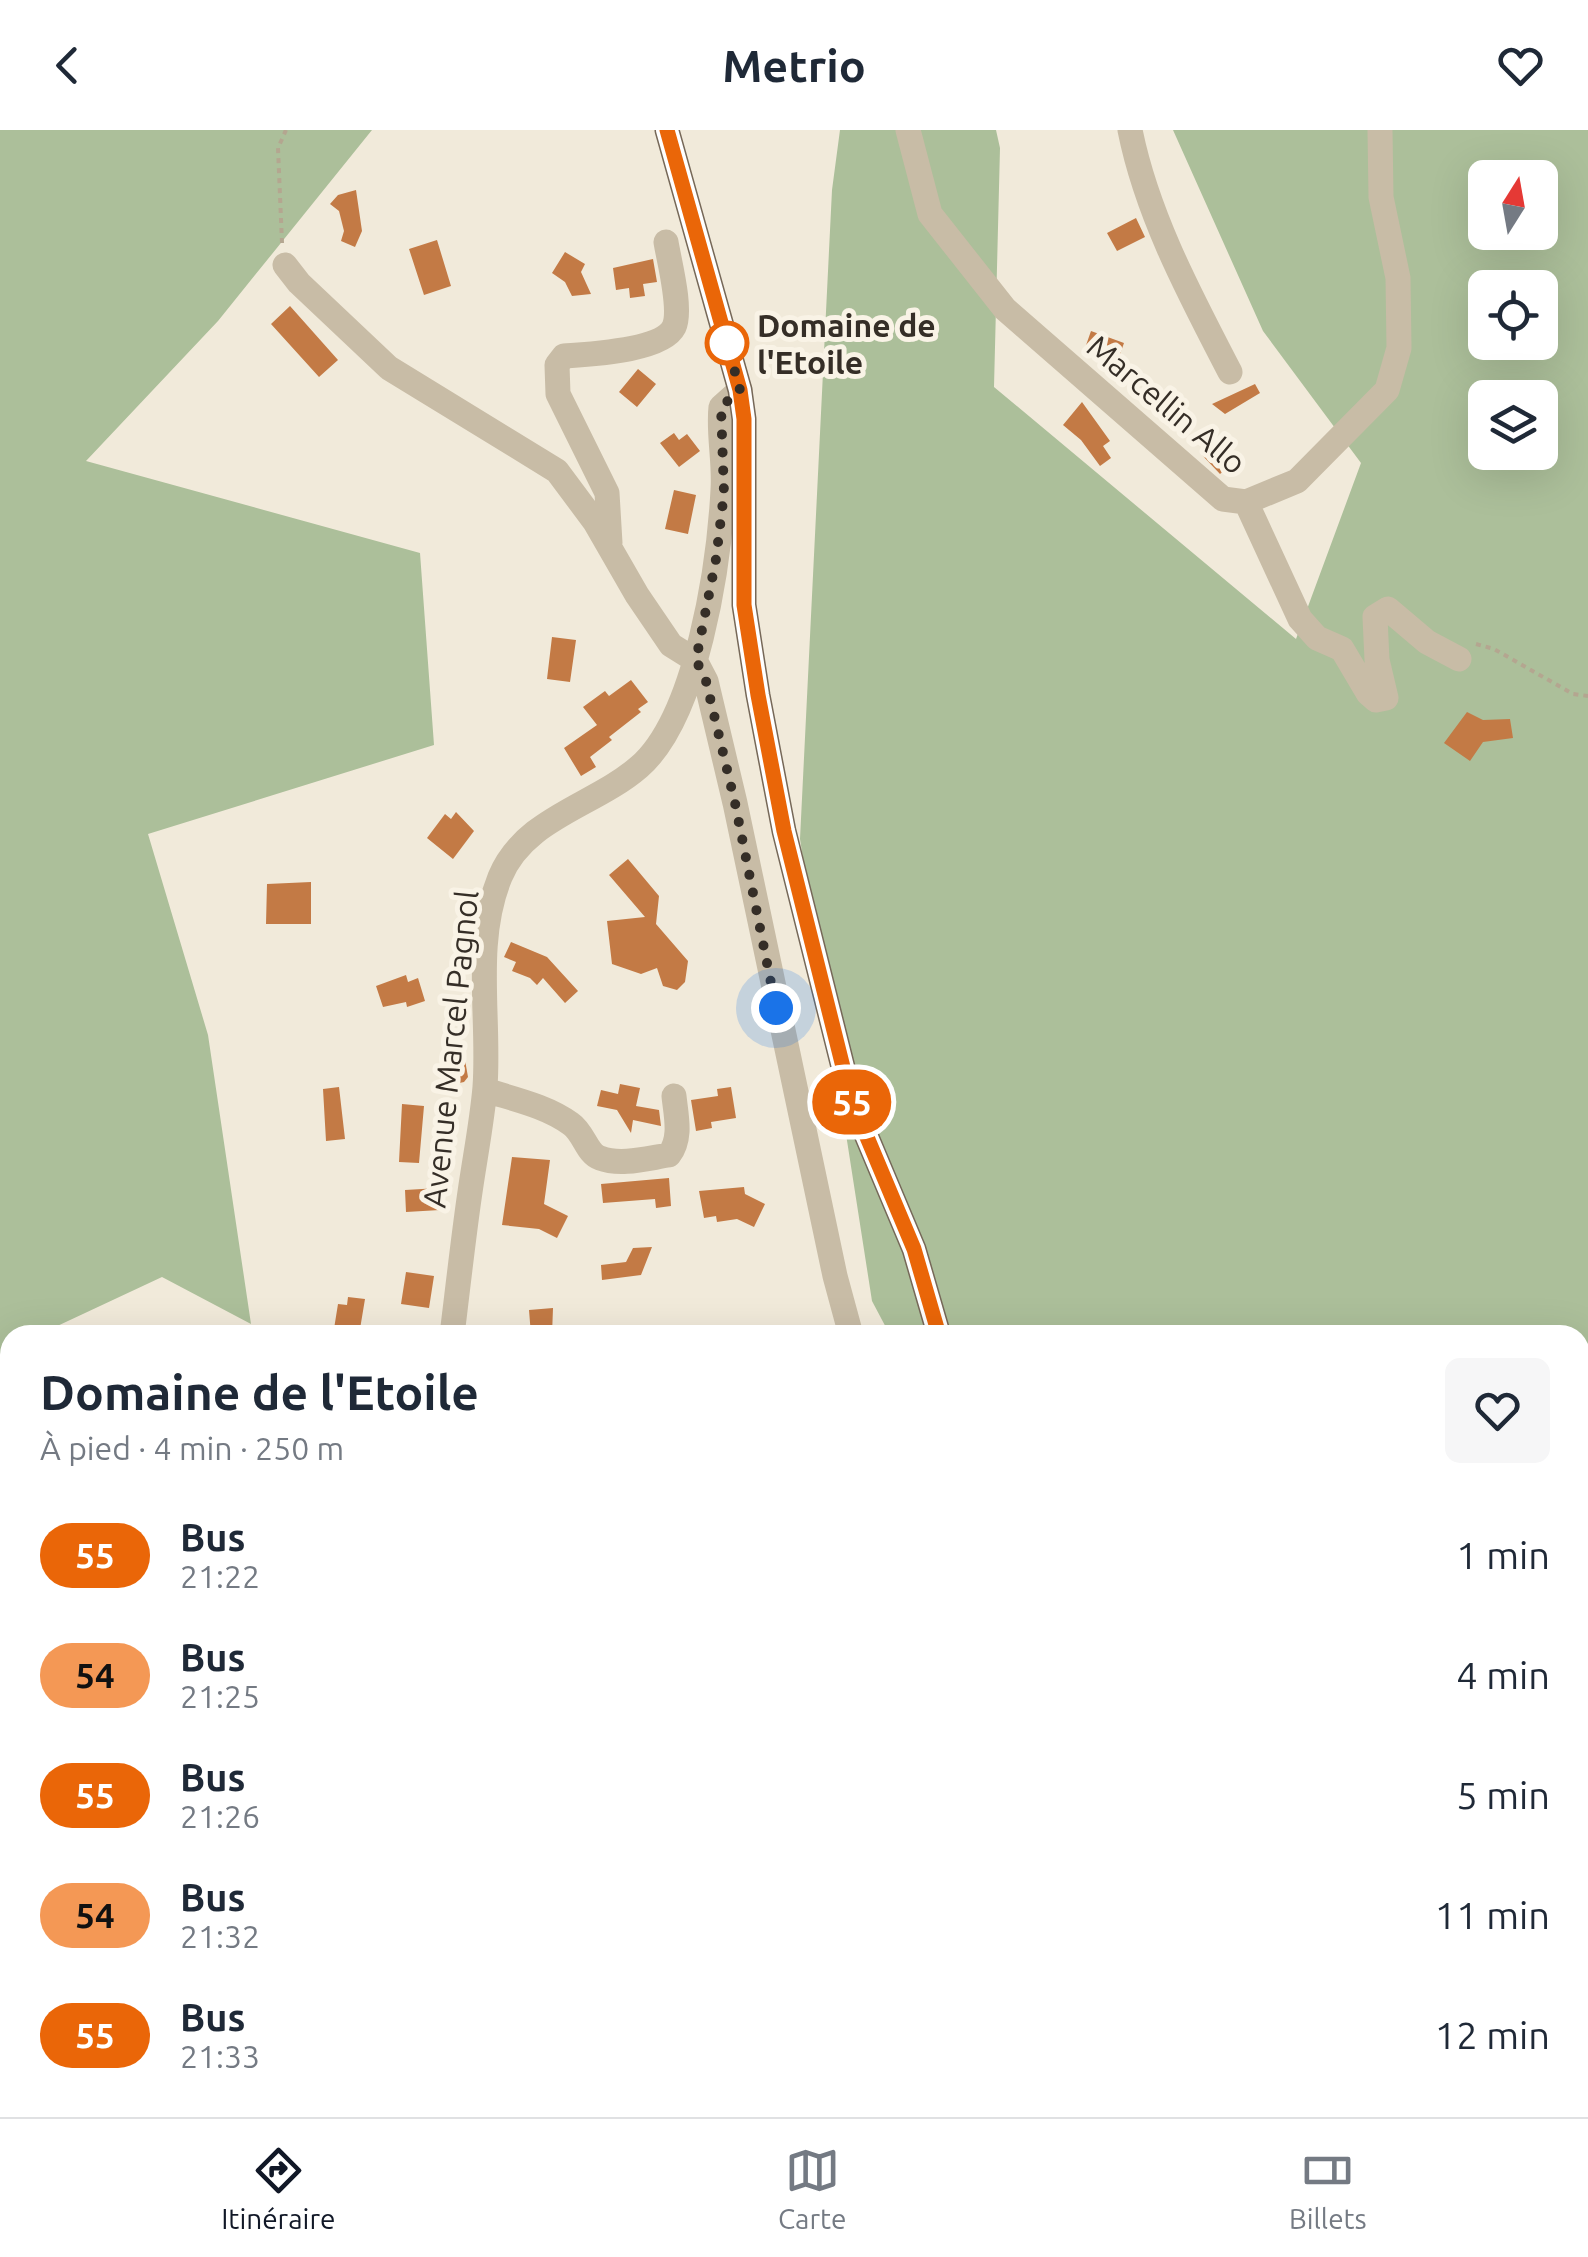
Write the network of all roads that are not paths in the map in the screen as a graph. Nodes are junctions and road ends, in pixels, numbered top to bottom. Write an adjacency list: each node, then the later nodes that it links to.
1 (667, 130): 8 (main road)
2 (908, 130): 9 (street, Marcellin Allo)
3 (1130, 130): 7 (street)
4 (1380, 130): 9 (street, Marcellin Allo)
5 (666, 242): 10 (street)
6 (285, 265): 10 (street)
7 (1230, 372)
8 (740, 390): 12 (street, Avenue Marcel Pagnol); 17 (main road)
9 (1246, 502): 11 (street)
10 (610, 548): 12 (street)
11 (1462, 650)
12 (696, 660): 13 (street, Avenue Marcel Pagnol); 16 (street)
13 (485, 1090): 14 (street); 15 (street, Avenue Marcel Pagnol)
14 (674, 1096)
15 (453, 1325)
16 (849, 1325)
17 (936, 1325)

